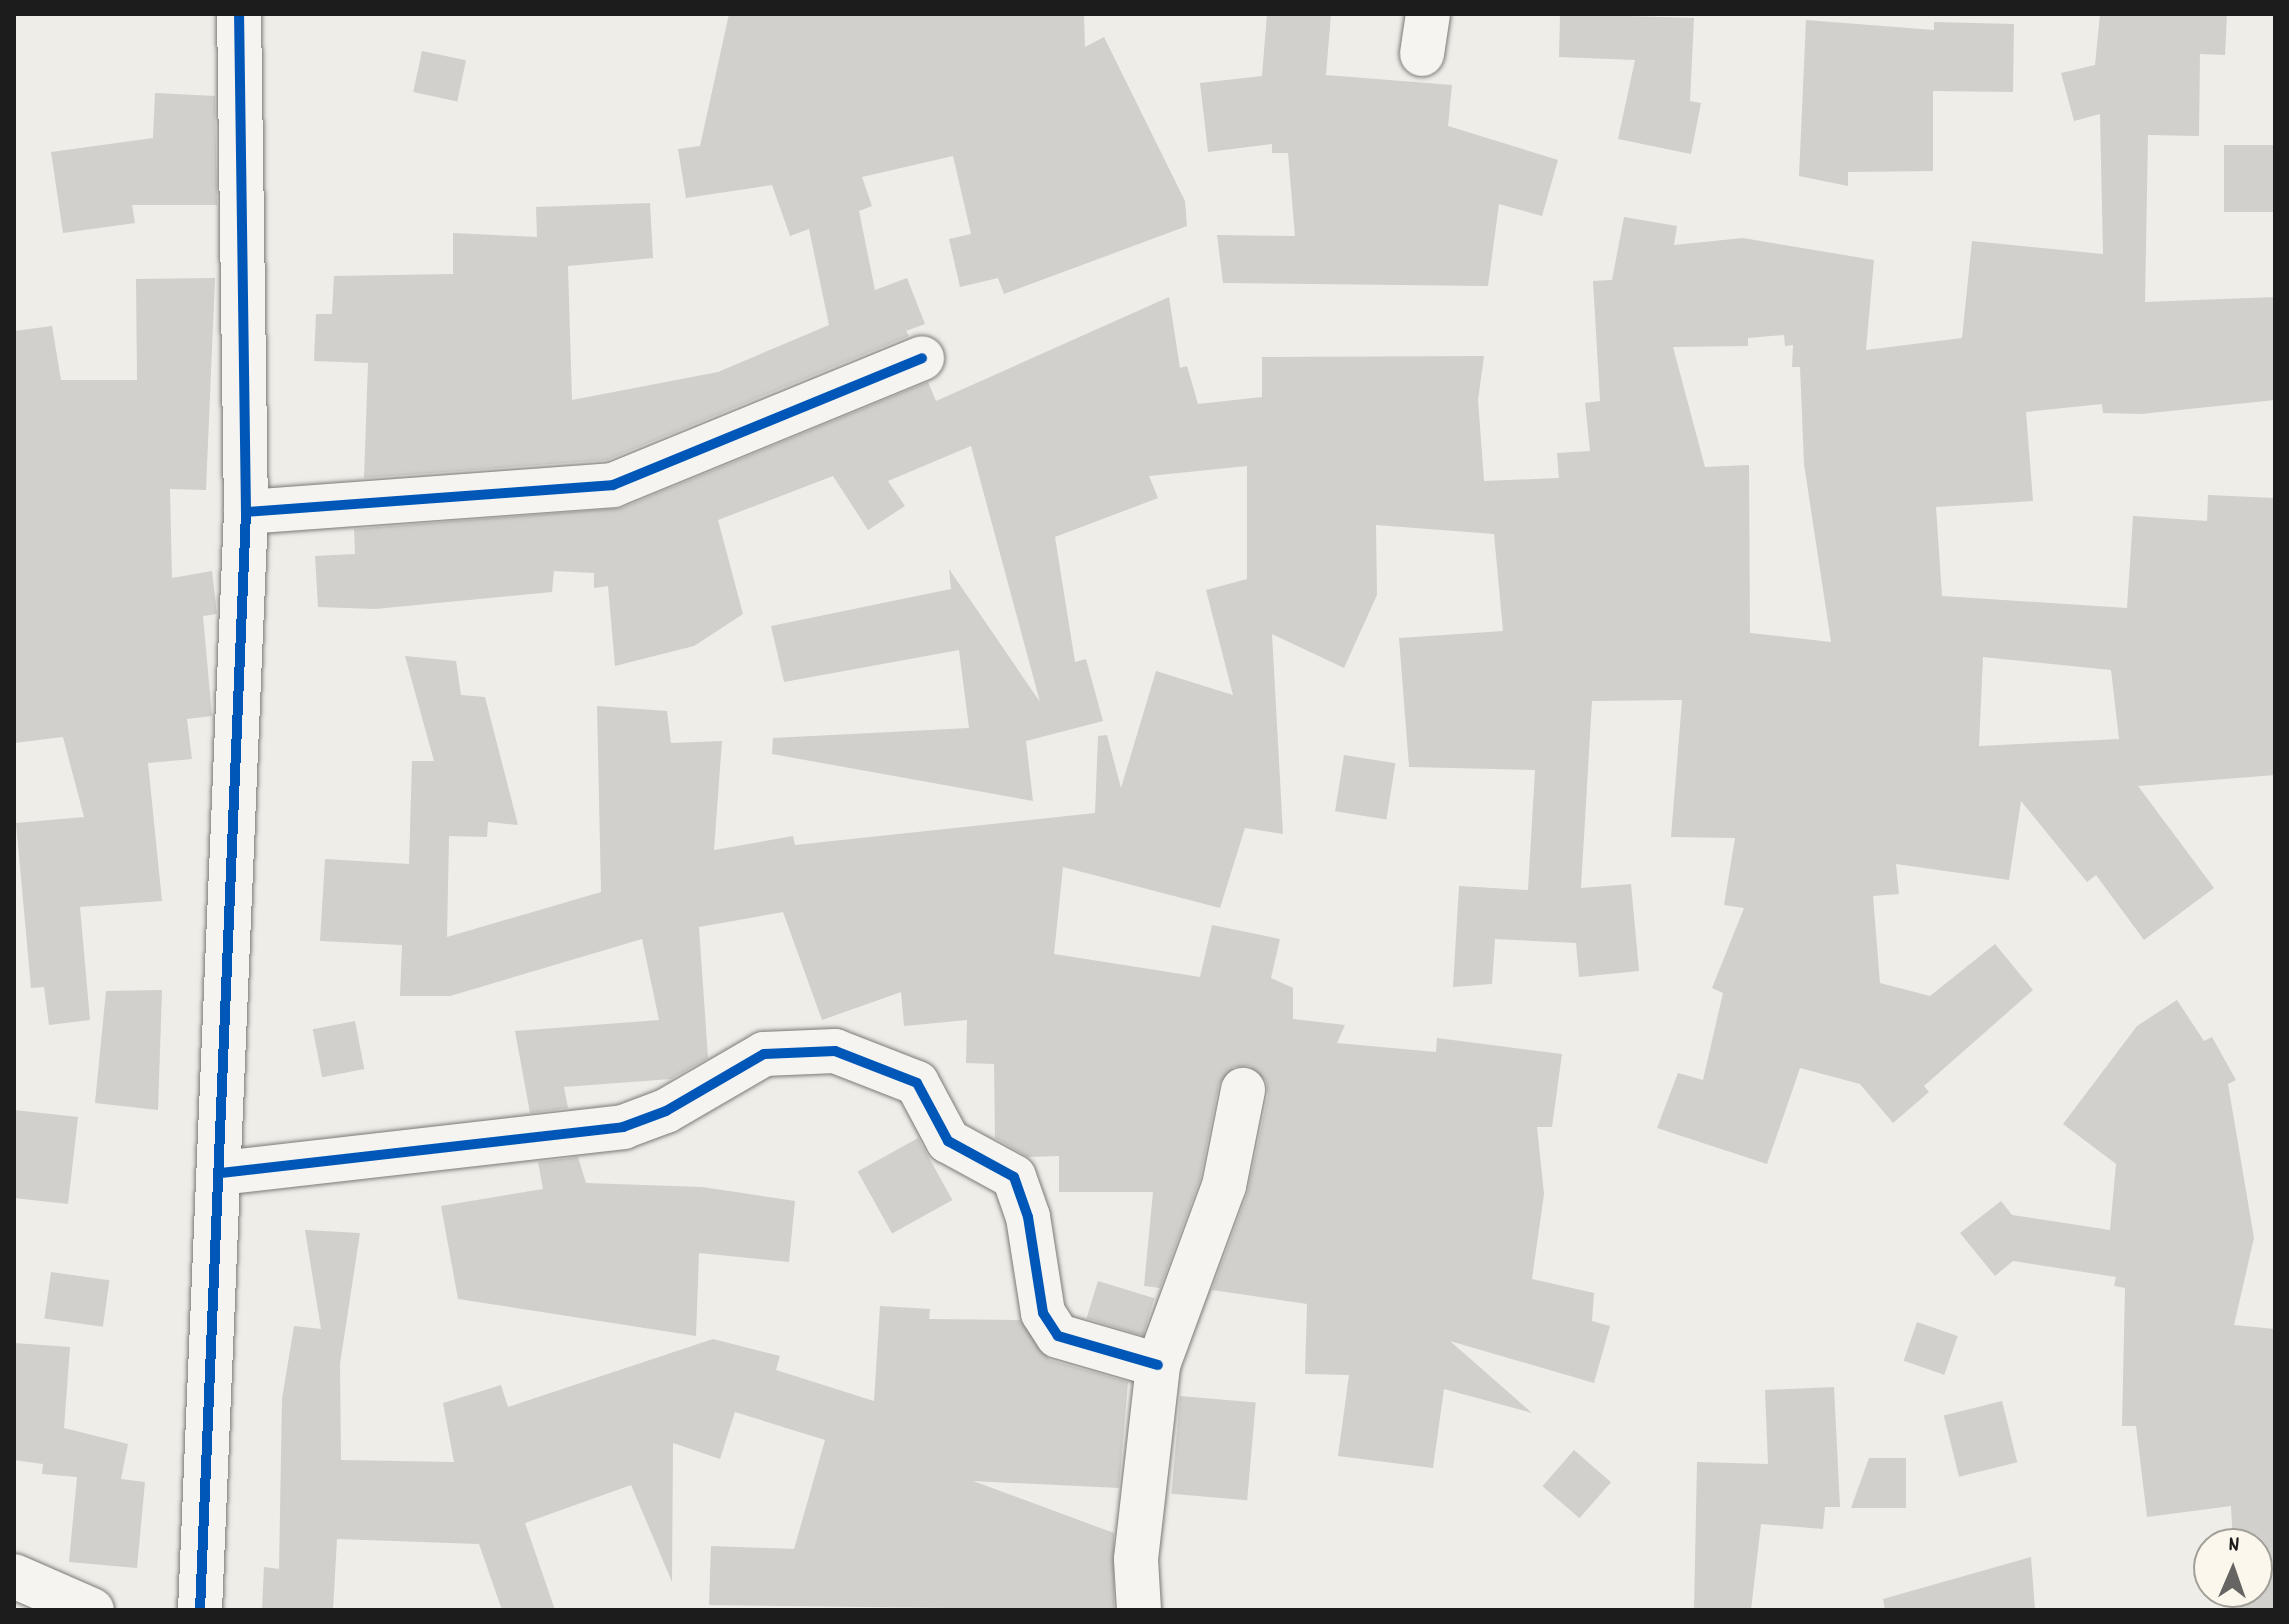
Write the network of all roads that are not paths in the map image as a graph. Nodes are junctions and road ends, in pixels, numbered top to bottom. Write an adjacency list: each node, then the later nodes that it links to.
1 (239, 14): 3 (street)
2 (922, 358): 3 (street)
3 (246, 512): 5 (street)
4 (1243, 1090): 6 (street)
5 (221, 1173): 6 (street); 9 (street)
6 (1158, 1365): 10 (street)
7 (14, 1576): 8 (street)
8 (92, 1610)
9 (200, 1610)
10 (1139, 1610)

